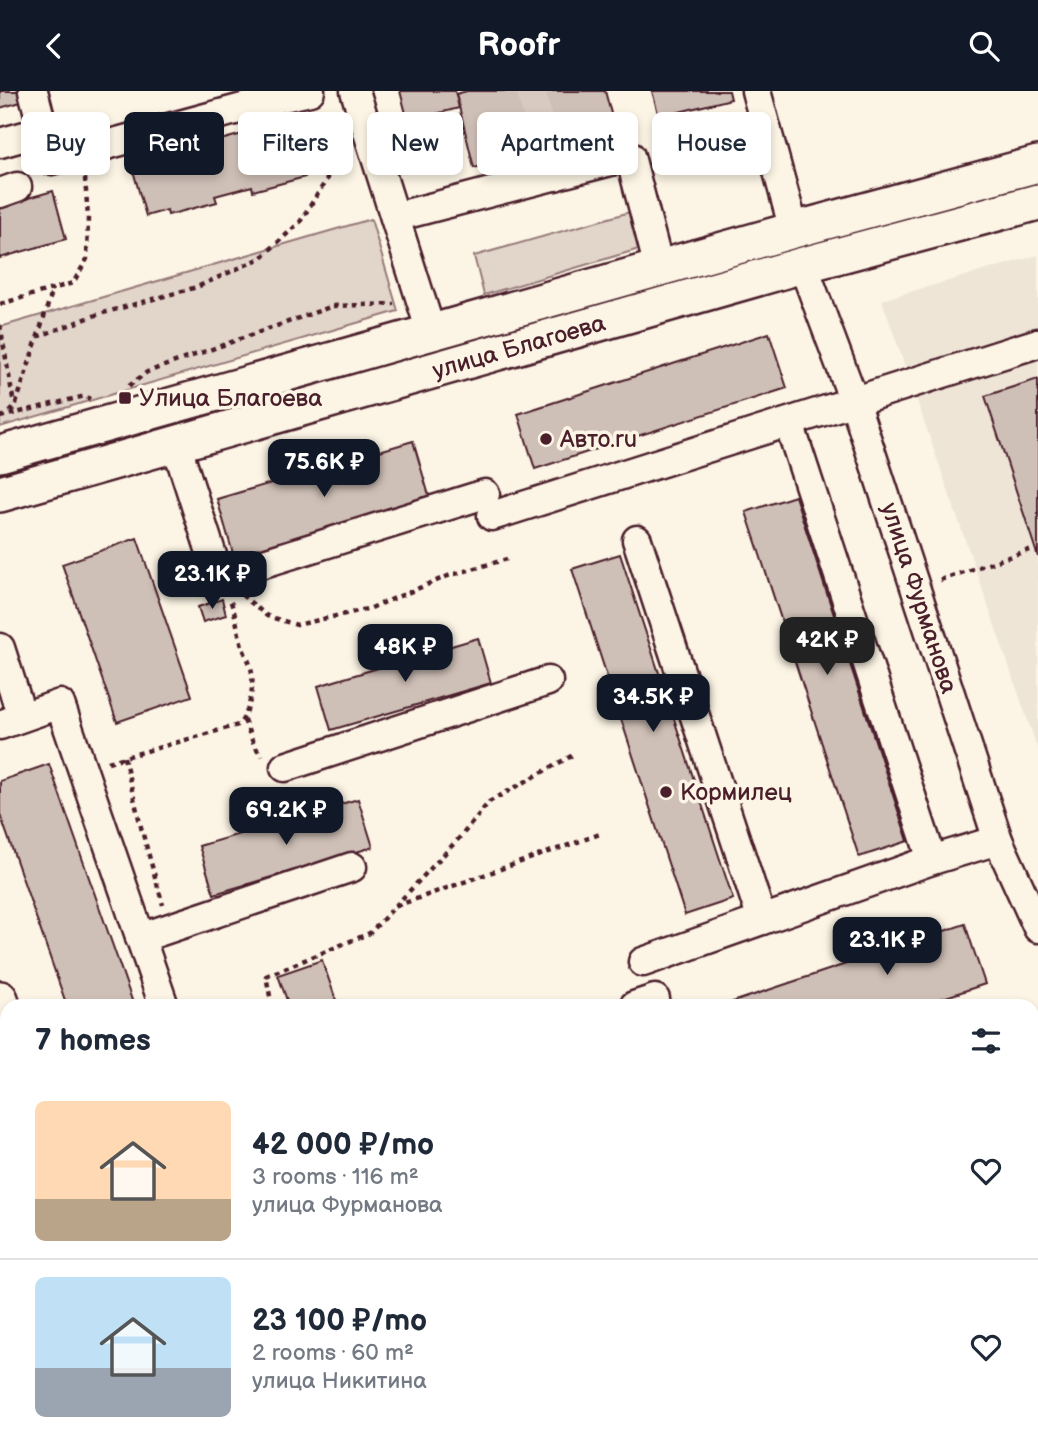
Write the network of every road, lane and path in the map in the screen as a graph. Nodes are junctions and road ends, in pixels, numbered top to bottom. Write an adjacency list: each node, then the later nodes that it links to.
1 (33, 91): 5 (street)
2 (355, 91): 12 (street)
3 (756, 91): 13 (street)
4 (300, 95): 8 (street); 22 (path)
5 (38, 112)
6 (21, 137): 7 (street)
7 (0, 143)
8 (110, 144)
9 (1038, 164): 13 (main road, улица Благоева)
10 (84, 175): 17 (path)
11 (1038, 202): 14 (main road, улица Благоева)
12 (395, 217): 15 (street); 21 (street)
13 (809, 226): 14 (main road); 15 (main road, улица Благоева); 16 (main road)
14 (803, 265): 16 (main road, улица Благоева); 26 (street, улица Фурманова)
15 (659, 268): 21 (main road, улица Благоева)
16 (770, 275): 30 (main road, улица Благоева)
17 (53, 288): 18 (path); 22 (path)
18 (0, 304)
19 (399, 313): 24 (path)
20 (0, 325): 27 (path)
21 (431, 332): 31 (main road, улица Благоева)
22 (37, 337): 27 (path)
23 (1038, 344): 26 (street)
24 (125, 389)
25 (94, 401): 27 (path)
26 (854, 401): 29 (street); 37 (street, улица Фурманова)
27 (16, 409): 28 (path)
28 (0, 417)
29 (789, 423): 36 (street); 48 (street)
30 (176, 444): 32 (main road, улица Благоева); 36 (street)
31 (0, 454)
32 (0, 494)
33 (637, 540): 51 (street)
34 (1035, 548): 37 (path)
35 (507, 559): 36 (path)
36 (219, 577): 40 (path)
37 (916, 588): 47 (street, улица Фурманова)
38 (0, 648): 41 (street)
39 (548, 681): 44 (street)
40 (244, 720): 43 (path); 44 (path)
41 (11, 721): 45 (street)
42 (573, 755): 50 (path)
43 (124, 757): 45 (path); 52 (path)
44 (285, 767)
45 (82, 769): 54 (street)
46 (600, 834): 50 (path)
47 (998, 840): 48 (street); 53 (street, улица Фурманова)
48 (932, 860): 51 (street)
49 (352, 867): 52 (street)
50 (395, 906): 57 (path)
51 (762, 920): 55 (street)
52 (169, 928): 54 (street)
53 (1038, 929)
54 (140, 938): 56 (street)
55 (643, 962)
56 (162, 999)
57 (271, 999)

